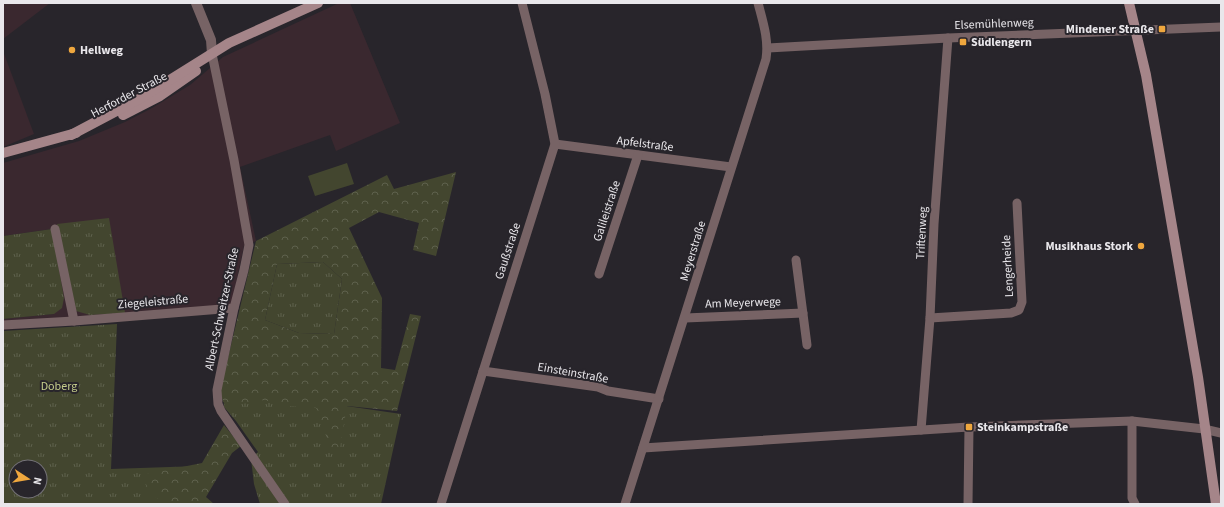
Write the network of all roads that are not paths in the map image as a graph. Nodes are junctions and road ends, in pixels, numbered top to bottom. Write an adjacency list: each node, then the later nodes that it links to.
1 (196, 3): 10 (street)
2 (318, 3): 10 (main road, Herforder Straße)
3 (522, 3): 11 (street, Gaußstraße)
4 (758, 3): 9 (street, Meyerstraße)
5 (1130, 3): 7 (main road)
6 (1221, 27): 7 (street, Elsemühlenweg)
7 (1136, 30): 8 (street, Elsemühlenweg); 30 (main road)
8 (948, 38): 9 (street, Elsemühlenweg); 22 (street, Triftenweg)
9 (768, 48): 14 (street, Meyerstraße)
10 (212, 54): 12 (main road, Herforder Straße); 19 (street, Albert-Schweitzer-Straße)
11 (555, 144): 13 (street, Apfelstraße); 26 (street, Gaußstraße)
12 (3, 153)
13 (638, 155): 14 (street, Apfelstraße); 18 (street, Galileistraße)
14 (731, 167): 21 (street, Meyerstraße)
15 (1017, 203): 22 (street, Lengerheide)
16 (55, 229): 23 (street)
17 (796, 260): 20 (street)
18 (599, 274)
19 (234, 308): 23 (street, Ziegeleistraße); 34 (street, Albert-Schweitzer-Straße)
20 (802, 313): 21 (street, Am Meyerwege); 25 (street)
21 (685, 318): 27 (street, Meyerstraße)
22 (930, 318): 31 (street, Triftenweg)
23 (74, 321): 24 (street, Ziegeleistraße)
24 (3, 325)
25 (807, 345)
26 (483, 371): 27 (street, Einsteinstraße); 35 (street, Gaußstraße)
27 (659, 399): 33 (street, Meyerstraße)
28 (1132, 421): 29 (street); 30 (street); 38 (street)
29 (969, 427): 31 (street); 37 (street)
30 (1204, 429): 32 (street); 39 (main road)
31 (921, 430): 33 (street)
32 (1221, 432)
33 (643, 448): 36 (street, Meyerstraße)
34 (285, 504)
35 (441, 504)
36 (625, 504)
37 (968, 504)
38 (1135, 504)
39 (1216, 504)

